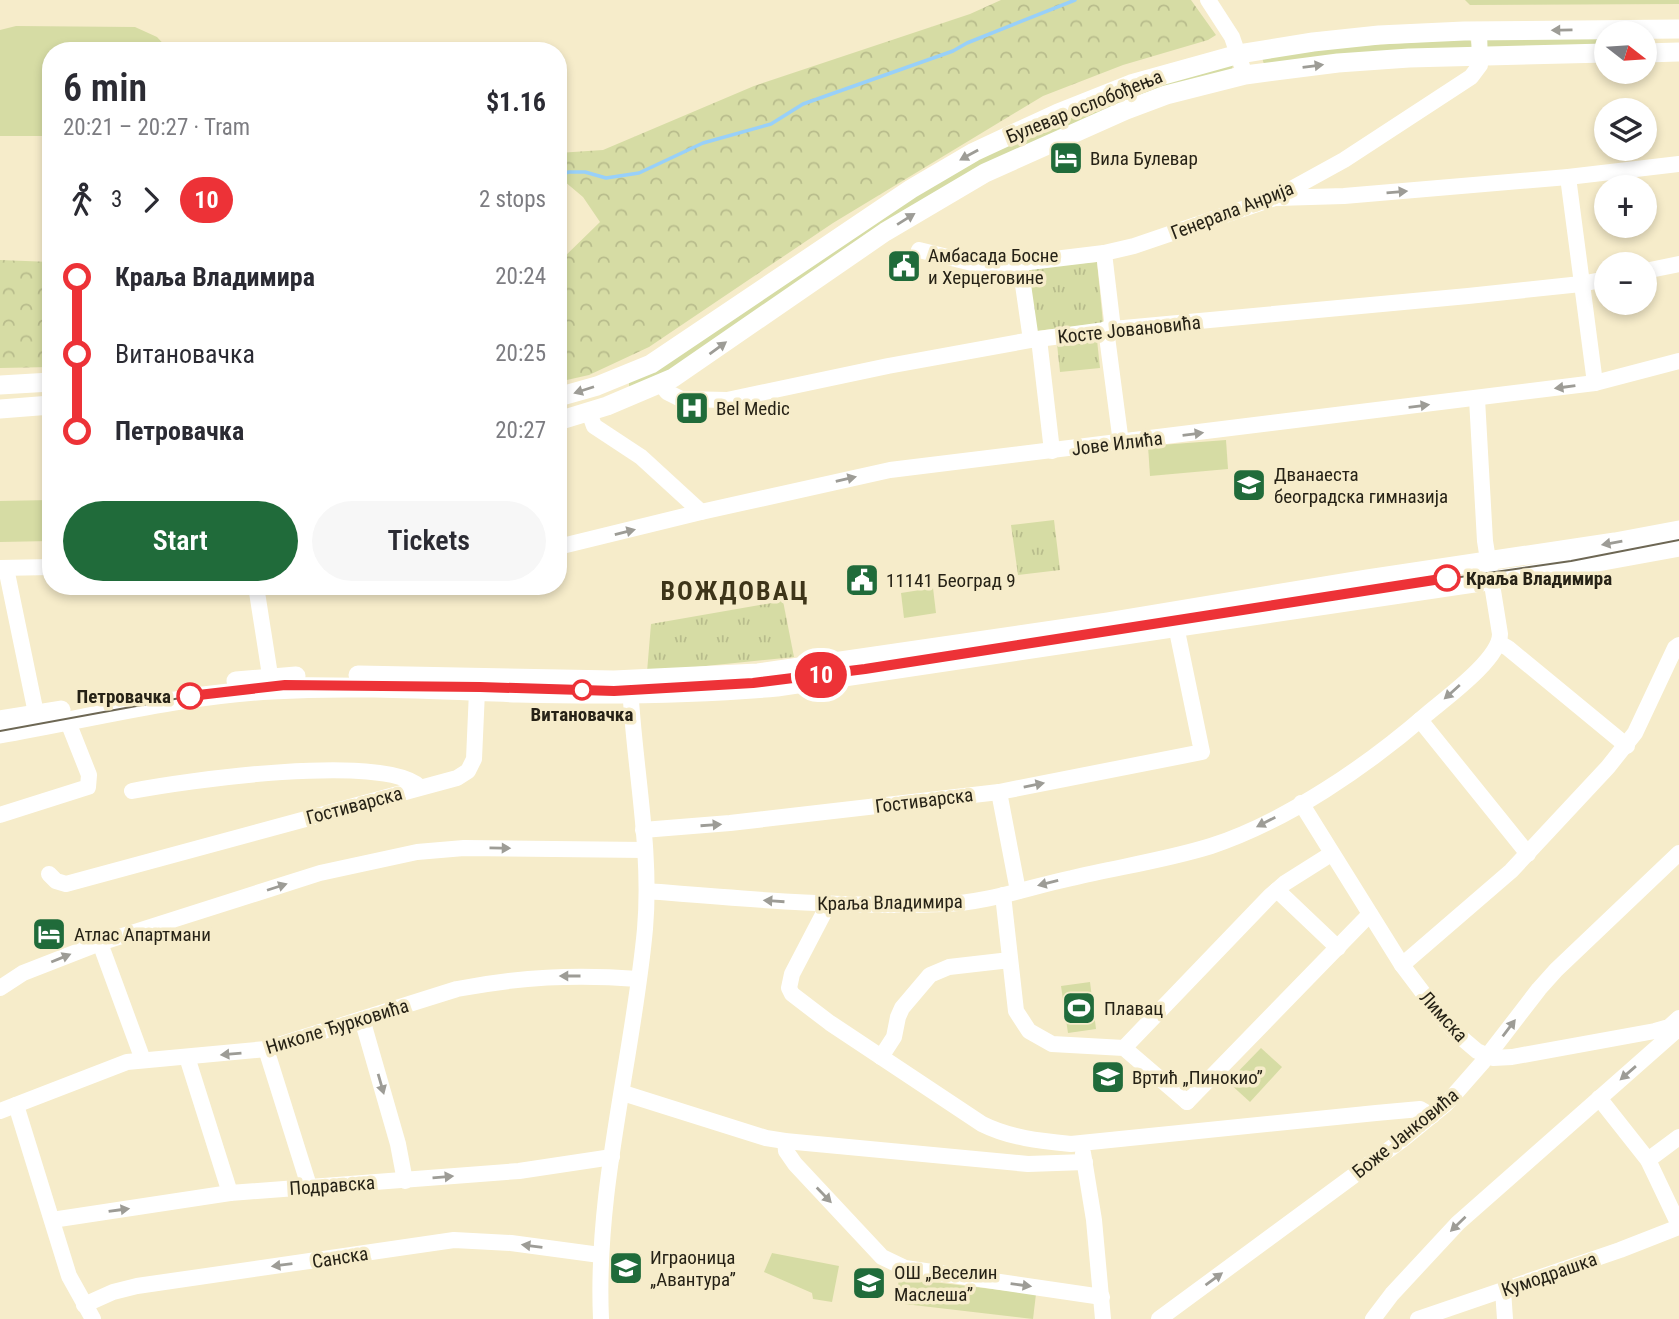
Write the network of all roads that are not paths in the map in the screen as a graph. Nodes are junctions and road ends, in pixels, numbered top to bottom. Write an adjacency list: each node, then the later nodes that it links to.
1 (1208, 0): 8 (street)
2 (1657, 29): 3 (main road, Булевар ослобођења)
3 (1679, 29)
4 (1594, 30): 5 (main road, Булевар ослобођења, one-way to 5)
5 (1479, 31): 8 (main road, Булевар ослобођења); 10 (street)
6 (1679, 52): 7 (main road)
7 (1657, 53)
8 (1239, 54): 11 (street); 27 (main road, Булевар ослобођења, one-way to 27)
9 (1594, 54): 10 (main road, Булевар ослобођења)
10 (1480, 55): 11 (main road, Булевар ослобођења, one-way to 10); 13 (street, Генерала Анрија)
11 (1245, 75): 30 (main road, Булевар ослобођења, one-way to 11)
12 (1679, 164): 14 (street)
13 (1323, 173): 15 (street); 16 (street, Генерала Анрија)
14 (1568, 177): 15 (street, one-way to 14); 23 (street)
15 (1329, 196): 16 (street)
16 (1275, 198): 18 (street, Генерала Анрија)
17 (919, 250): 19 (street, Генерала Анрија)
18 (1104, 253): 19 (street, Генерала Анрија); 24 (street)
19 (1020, 264): 25 (street)
20 (1679, 264): 21 (street)
21 (1657, 269)
22 (1594, 281): 23 (street, Косте Јовановића)
23 (1580, 284): 24 (street, Косте Јовановића); 29 (street)
24 (1110, 329): 25 (street, Косте Јовановића); 39 (street)
25 (1035, 339): 30 (street, Косте Јовановића); 40 (street)
26 (1679, 361): 29 (street, Јове Илића)
27 (615, 379): 32 (main road, Булевар ослобођења, one-way to 32); 34 (main road)
28 (42, 383): 31 (main road)
29 (1595, 383): 33 (street, Јове Илића, one-way to 33)
30 (661, 384): 34 (main road, Булевар ослобођења)
31 (0, 385)
32 (567, 394)
33 (1477, 399): 39 (street, Јове Илића, one-way to 33); 47 (street)
34 (624, 400): 37 (main road, Булевар ослобођења)
35 (42, 406): 36 (main road)
36 (0, 409)
37 (589, 412): 38 (main road, Булевар ослобођења); 41 (street)
38 (567, 418)
39 (1121, 443): 40 (street, Јове Илића)
40 (1052, 451): 41 (street, Јове Илића, one-way to 40)
41 (701, 512): 43 (street, Јове Илића, one-way to 41)
42 (1679, 530): 47 (main road, one-way to 47)
43 (567, 545)
44 (1679, 547): 47 (main road)
45 (42, 567): 46 (street)
46 (3, 568): 56 (street)
47 (1489, 571): 49 (main road); 50 (street); 53 (main road)
48 (258, 595): 52 (street)
49 (1176, 626): 53 (main road); 63 (street, Гостиварска, one-way to 49)
50 (1499, 638): 57 (street, Краља Владимира, one-way to 57); 60 (street)
51 (1679, 645): 60 (street)
52 (272, 683): 53 (main road); 54 (main road); 56 (main road); 58 (main road)
53 (630, 686): 54 (main road); 66 (street)
54 (477, 691): 61 (street)
55 (0, 720): 56 (main road)
56 (37, 720): 58 (main road); 59 (main road)
57 (1420, 720): 64 (street, Краља Владимира); 70 (street)
58 (68, 722): 65 (street)
59 (0, 734)
60 (1627, 746): 70 (street)
61 (420, 788): 62 (street, Гостиварска); 71 (street, Гостиварска)
62 (132, 791)
63 (999, 792): 66 (street, Гостиварска, one-way to 63); 74 (street)
64 (1301, 803): 69 (street, Лимска); 74 (street, Краља Владимира, one-way to 74)
65 (0, 815)
66 (643, 830): 67 (street)
67 (645, 850): 73 (street); 77 (street, one-way to 67)
68 (1679, 853): 90 (street, Боже Јанковића, one-way to 68)
69 (1331, 854): 72 (street); 76 (street, Лимска)
70 (1528, 854): 80 (street)
71 (49, 874)
72 (1277, 890): 78 (street); 87 (street)
73 (647, 891): 75 (street, Краља Владимира, one-way to 73); 81 (street)
74 (1010, 893): 75 (street, Краља Владимира); 79 (street)
75 (828, 905): 89 (street)
76 (1370, 914): 78 (street); 80 (street, Лимска)
77 (100, 943): 82 (street, one-way to 77); 92 (street)
78 (1338, 948): 95 (street)
79 (1010, 960): 87 (street); 89 (street)
80 (1402, 965): 90 (street, Лимска)
81 (638, 979): 83 (street, Николе Ђурковића, one-way to 83); 93 (street)
82 (0, 988)
83 (362, 1018): 88 (street, Николе Ђурковића); 106 (street, one-way to 106)
84 (1679, 1018): 86 (street, Лимска)
85 (1679, 1028): 86 (street)
86 (1658, 1038): 90 (street, Лимска); 94 (street, one-way to 94)
87 (1124, 1048): 95 (street)
88 (266, 1049): 91 (street, Николе Ђурковића, one-way to 91); 107 (street)
89 (881, 1056): 102 (street)
90 (1488, 1056): 98 (street, Боже Јанковића)
91 (187, 1057): 92 (street, Николе Ђурковића); 108 (street)
92 (143, 1060): 96 (street, Николе Ђурковића)
93 (623, 1093): 101 (street); 103 (street)
94 (1599, 1098): 104 (street); 118 (street, one-way to 118)
95 (1187, 1102): 99 (street)
96 (16, 1105): 97 (street, Николе Ђурковића); 109 (street)
97 (0, 1111)
98 (1432, 1116): 99 (street); 117 (street, Боже Јанковића, one-way to 98)
99 (1192, 1134): 102 (street)
100 (1679, 1137): 104 (street)
101 (785, 1141): 105 (street); 113 (street, one-way to 113)
102 (1082, 1144): 105 (street)
103 (612, 1157): 106 (street, Подравска, one-way to 103); 111 (street)
104 (1648, 1160): 110 (street)
105 (1085, 1162): 113 (street)
106 (405, 1181): 107 (street, Подравска)
107 (309, 1186): 108 (street, Подравска)
108 (230, 1193): 109 (street, Подравска, one-way to 108)
109 (52, 1220): 114 (street)
110 (1679, 1226): 112 (street, Кумодрашка)
111 (600, 1255): 114 (street, Санска, one-way to 114); 115 (street)
112 (1503, 1290): 119 (street, Кумодрашка); 120 (street)
113 (1102, 1297): 116 (street)
114 (89, 1312)
115 (601, 1319)
116 (1103, 1319)
117 (1159, 1319)
118 (1373, 1319)
119 (1418, 1319)
120 (1505, 1319)

